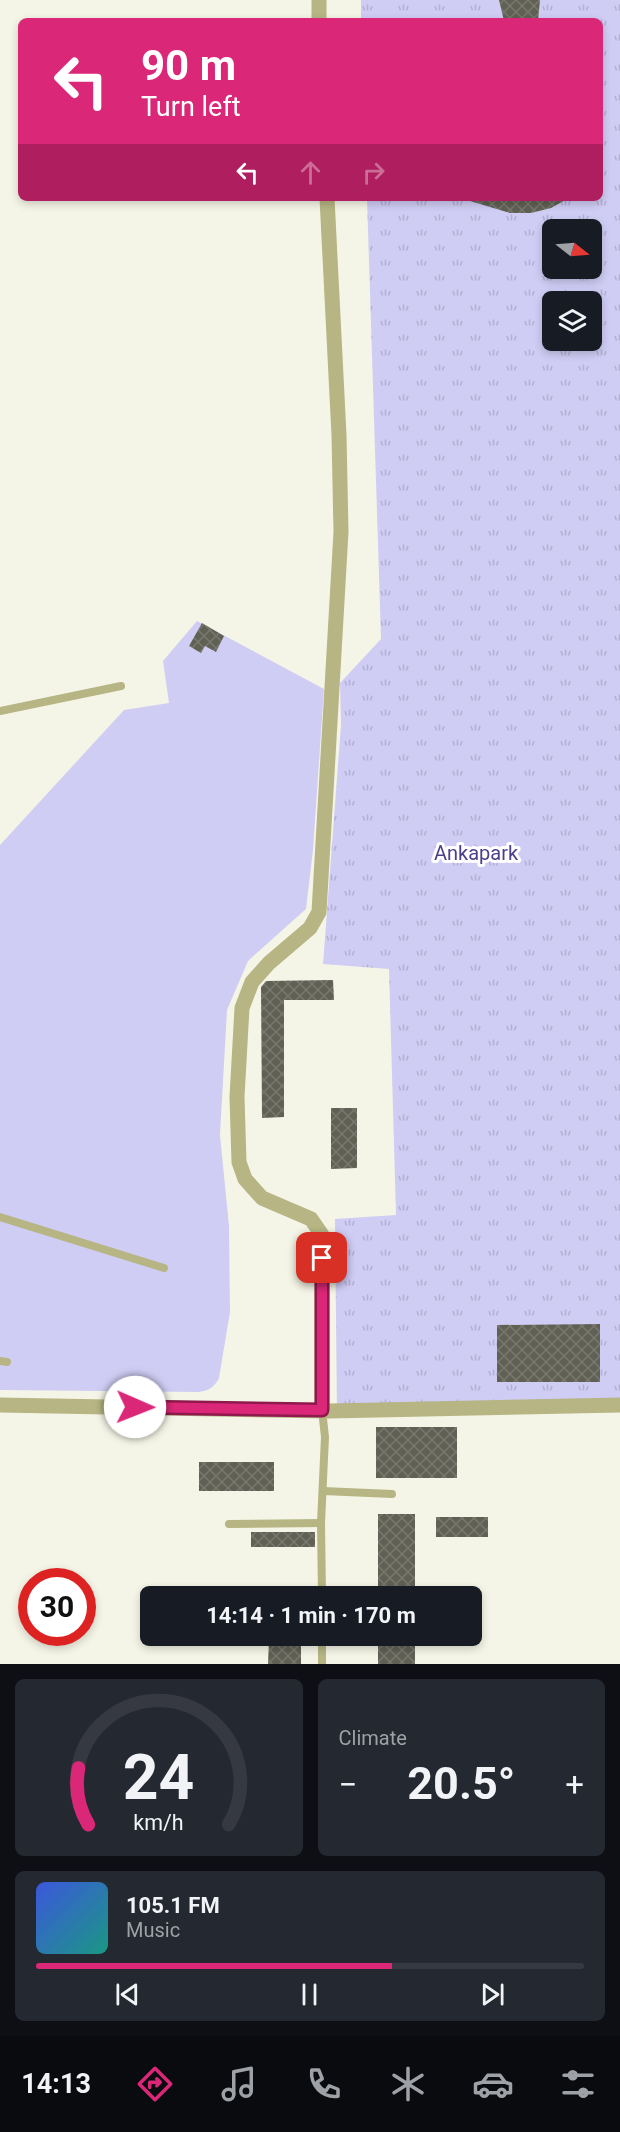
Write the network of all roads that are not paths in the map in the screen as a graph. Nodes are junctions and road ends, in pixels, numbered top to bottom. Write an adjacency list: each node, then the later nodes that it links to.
1 (319, 0): 2 (street)
2 (320, 18)
3 (327, 201): 10 (street)
4 (121, 686): 5 (lane)
5 (0, 711)
6 (0, 1217): 7 (lane)
7 (164, 1268)
8 (0, 1405): 10 (street)
9 (620, 1405): 10 (street)
10 (322, 1410): 11 (lane)
11 (323, 1491): 12 (lane); 13 (lane)
12 (392, 1494)
13 (321, 1523): 14 (lane); 15 (lane)
14 (229, 1524)
15 (322, 1586)
16 (322, 1646): 17 (lane)
17 (322, 1664)

